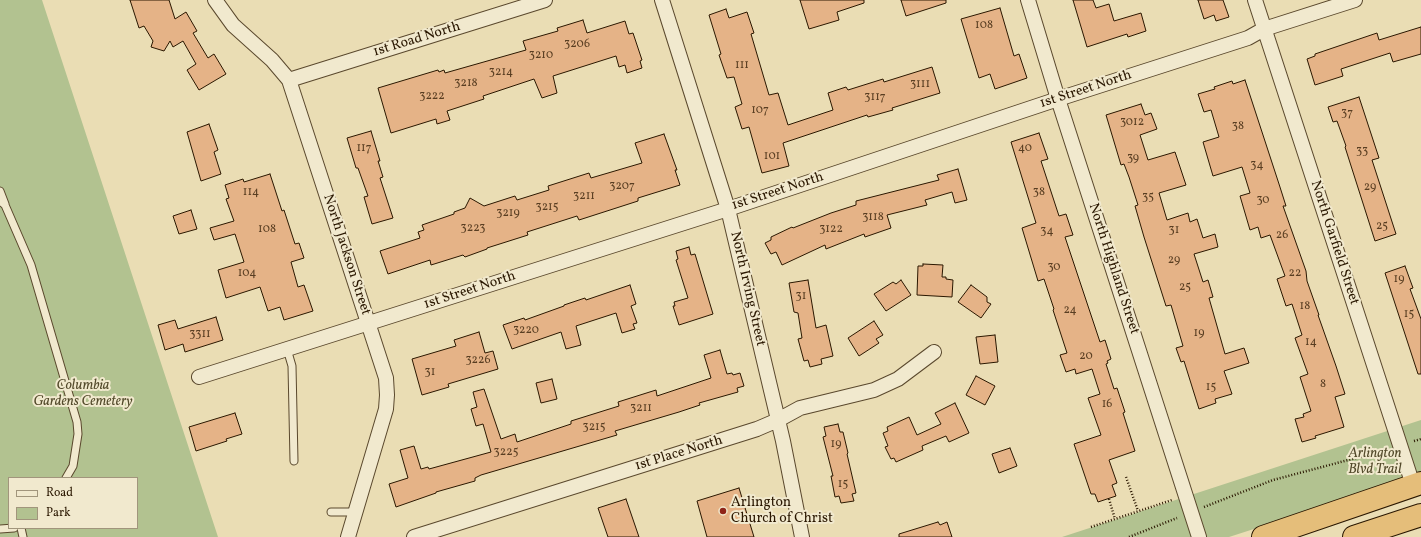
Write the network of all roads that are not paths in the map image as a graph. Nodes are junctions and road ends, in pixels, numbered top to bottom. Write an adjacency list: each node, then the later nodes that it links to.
1 (215, 0): 8 (street, North Jackson Street)
2 (545, 0): 8 (street, 1st Road North)
3 (662, 0): 12 (street, North Irving Street)
4 (1028, 0): 9 (street, North Highland Street)
5 (1255, 0): 7 (street, North Garfield Street)
6 (1354, 0): 7 (street, 1st Street North)
7 (1264, 29): 9 (street, 1st Street North); 20 (street, North Garfield Street)
8 (289, 80): 13 (street, North Jackson Street)
9 (1058, 99): 12 (street, 1st Street North); 27 (street, North Highland Street)
10 (0, 192): 11 (lane)
11 (2, 203): 19 (lane)
12 (728, 209): 13 (street, 1st Street North); 17 (street, North Irving Street)
13 (368, 324): 14 (street, 1st Street North); 22 (street, North Jackson Street)
14 (287, 349): 16 (street, 1st Street North); 18 (lane)
15 (934, 352): 17 (street, 1st Place North)
16 (199, 377)
17 (778, 420): 25 (street, 1st Place North); 26 (street, North Irving Street)
18 (294, 461)
19 (67, 477)
20 (1417, 484): 28 (highway)
21 (331, 512): 22 (lane)
22 (355, 512): 24 (street, North Jackson Street)
23 (1421, 515): 29 (highway)
24 (348, 537)
25 (414, 537)
26 (802, 537)
27 (1199, 537)
28 (1263, 537)
29 (1354, 537)

